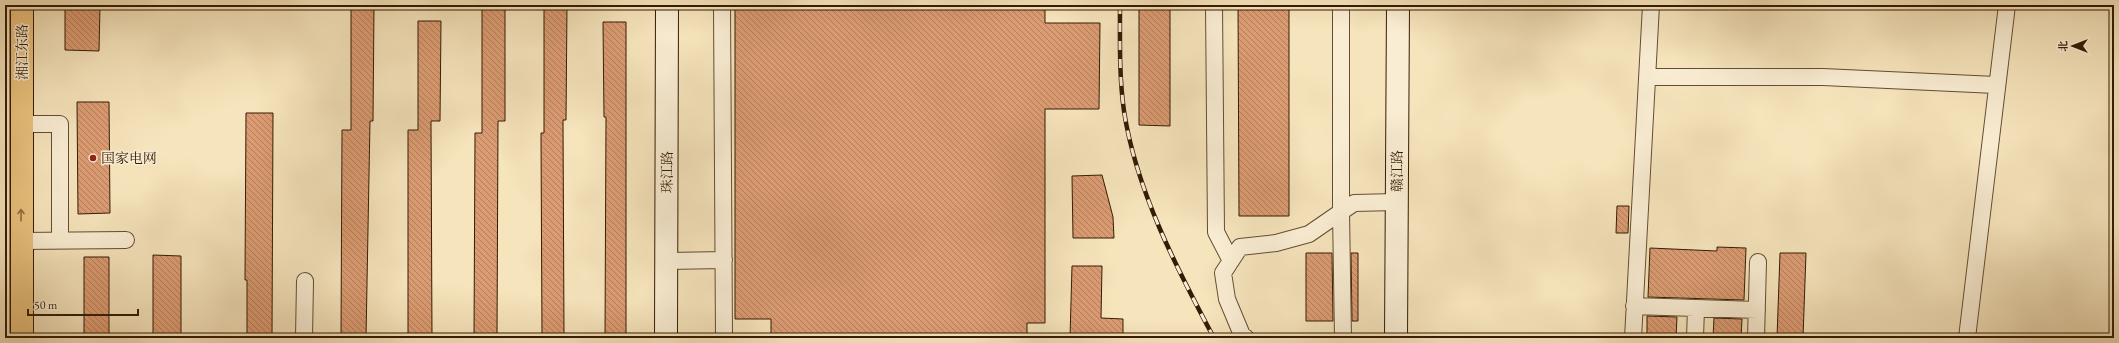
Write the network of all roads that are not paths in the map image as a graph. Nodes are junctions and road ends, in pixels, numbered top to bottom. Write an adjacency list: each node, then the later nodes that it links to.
1 (667, 5): 18 (street, 珠江路)
2 (722, 5): 17 (street)
3 (1214, 5): 19 (street)
4 (1341, 5): 13 (street)
5 (1398, 5): 12 (street, 赣江路)
6 (1651, 5): 9 (street)
7 (2007, 5): 10 (street)
8 (16, 11): 11 (main road, 湘江东路)
9 (1647, 77): 10 (street); 23 (street)
10 (1996, 85): 37 (street)
11 (22, 124): 14 (street); 16 (main road, 湘江东路, one-way to 11)
12 (1396, 202): 13 (street); 33 (street, 赣江路)
13 (1341, 212): 19 (street); 32 (street)
14 (60, 240): 15 (street); 16 (street)
15 (126, 240)
16 (21, 241): 21 (main road, 湘江东路)
17 (724, 260): 18 (street); 30 (street)
18 (667, 261): 29 (street, 珠江路)
19 (1231, 261): 31 (street)
20 (1758, 262): 25 (street)
21 (21, 280): 26 (main road, 湘江东路); 27 (street)
22 (305, 281): 28 (street)
23 (1634, 306): 24 (street); 34 (street)
24 (1696, 308): 25 (street); 35 (street)
25 (1757, 310): 36 (street)
26 (22, 338)
27 (34, 338)
28 (304, 338)
29 (666, 338)
30 (724, 338)
31 (1246, 338)
32 (1343, 338)
33 (1396, 338)
34 (1633, 338)
35 (1694, 338)
36 (1756, 338)
37 (1967, 338)

